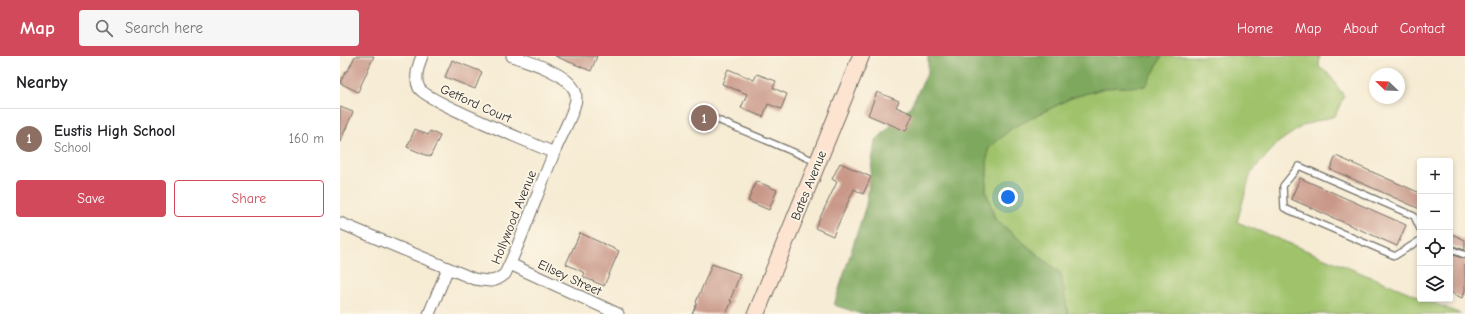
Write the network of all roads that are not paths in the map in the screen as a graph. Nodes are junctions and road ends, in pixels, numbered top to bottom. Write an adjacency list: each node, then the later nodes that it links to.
1 (422, 56): 5 (street, Getford Court)
2 (512, 56): 5 (street, Hollywood Avenue)
3 (861, 56): 6 (street, Bates Avenue)
4 (713, 118): 6 (lane)
5 (554, 153): 12 (street, Hollywood Avenue)
6 (818, 162): 16 (street, Bates Avenue)
7 (1417, 222): 9 (lane)
8 (340, 223): 13 (street, Hollywood Avenue)
9 (1417, 242)
10 (1453, 250): 11 (lane)
11 (1465, 255)
12 (510, 264): 13 (street, Hollywood Avenue); 15 (street, Ellsey Street)
13 (448, 268): 14 (street)
14 (429, 314)
15 (618, 314)
16 (756, 314)

